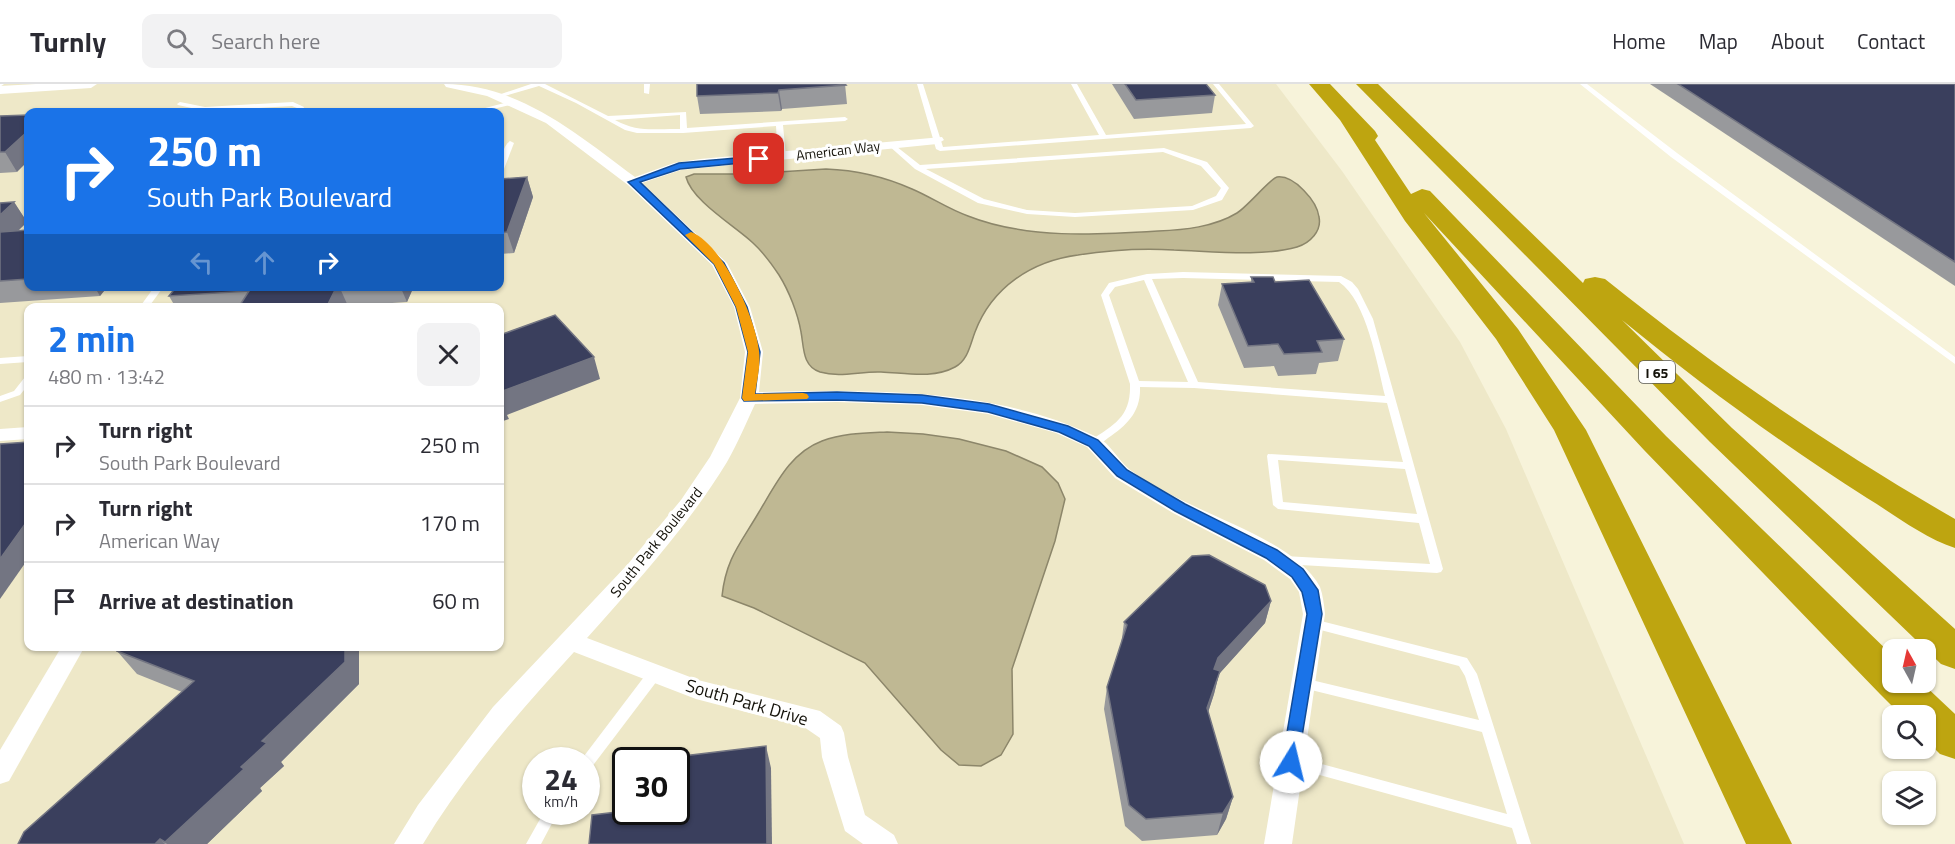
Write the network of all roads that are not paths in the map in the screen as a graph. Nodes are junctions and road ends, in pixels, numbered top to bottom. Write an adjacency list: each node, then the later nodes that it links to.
1 (91, 84): 11 (street)
2 (450, 84): 13 (street, South Park Boulevard)
3 (539, 84): 13 (lane); 19 (lane)
4 (647, 84): 12 (lane)
5 (920, 84): 25 (lane)
6 (1074, 84): 24 (lane)
7 (1216, 84): 24 (lane)
8 (1319, 84): 21 (highway)
9 (1366, 84): 28 (highway, I 65)
10 (1582, 84): 37 (lane)
11 (0, 90)
12 (647, 93)
13 (505, 99): 18 (lane); 32 (street, South Park Boulevard)
14 (180, 104): 15 (lane)
15 (200, 108)
16 (223, 108): 17 (lane)
17 (301, 108)
18 (483, 108)
19 (607, 118): 23 (lane); 23 (lane)
20 (845, 119): 22 (lane)
21 (1352, 120): 56 (highway); 72 (highway)
22 (779, 124): 23 (lane); 29 (lane)
23 (683, 131)
24 (1104, 137): 25 (lane)
25 (937, 140): 27 (street, American Way)
26 (510, 143): 30 (lane)
27 (891, 144): 29 (street, American Way); 31 (lane)
28 (1428, 146): 50 (highway); 55 (highway, I 65)
29 (782, 157): 32 (street, American Way)
30 (504, 159)
31 (918, 167): 31 (lane)
32 (633, 182): 42 (street, South Park Boulevard)
33 (1147, 277): 40 (lane); 41 (lane); 44 (lane)
34 (156, 291): 35 (lane)
35 (147, 303)
36 (24, 359): 38 (lane)
37 (1955, 361)
38 (0, 362)
39 (24, 384): 43 (lane)
40 (1135, 384): 41 (lane); 47 (lane)
41 (1194, 385): 44 (lane)
42 (748, 398): 47 (street); 53 (street, South Park Boulevard)
43 (0, 399)
44 (1391, 400): 48 (lane)
45 (24, 433): 46 (street)
46 (0, 435)
47 (1094, 443): 51 (street)
48 (1409, 466): 49 (lane); 49 (lane)
49 (1423, 519): 51 (lane)
50 (1955, 536)
51 (1280, 560): 52 (street)
52 (1313, 624): 58 (street); 60 (lane)
53 (572, 642): 57 (street, South Park Drive); 68 (street, South Park Boulevard)
54 (71, 651): 64 (street)
55 (1955, 653)
56 (1882, 670)
57 (655, 673): 62 (lane); 70 (street, South Park Drive)
58 (1304, 683): 60 (lane); 63 (street)
59 (1905, 693): 61 (highway)
60 (1488, 728): 65 (lane)
61 (1955, 741)
62 (599, 747)
63 (1291, 762): 65 (lane); 67 (street)
64 (0, 773)
65 (1518, 823): 71 (lane)
66 (544, 825): 69 (lane)
67 (1282, 843)
68 (408, 844)
69 (533, 844)
70 (884, 844)
71 (1524, 844)
72 (1768, 844)

